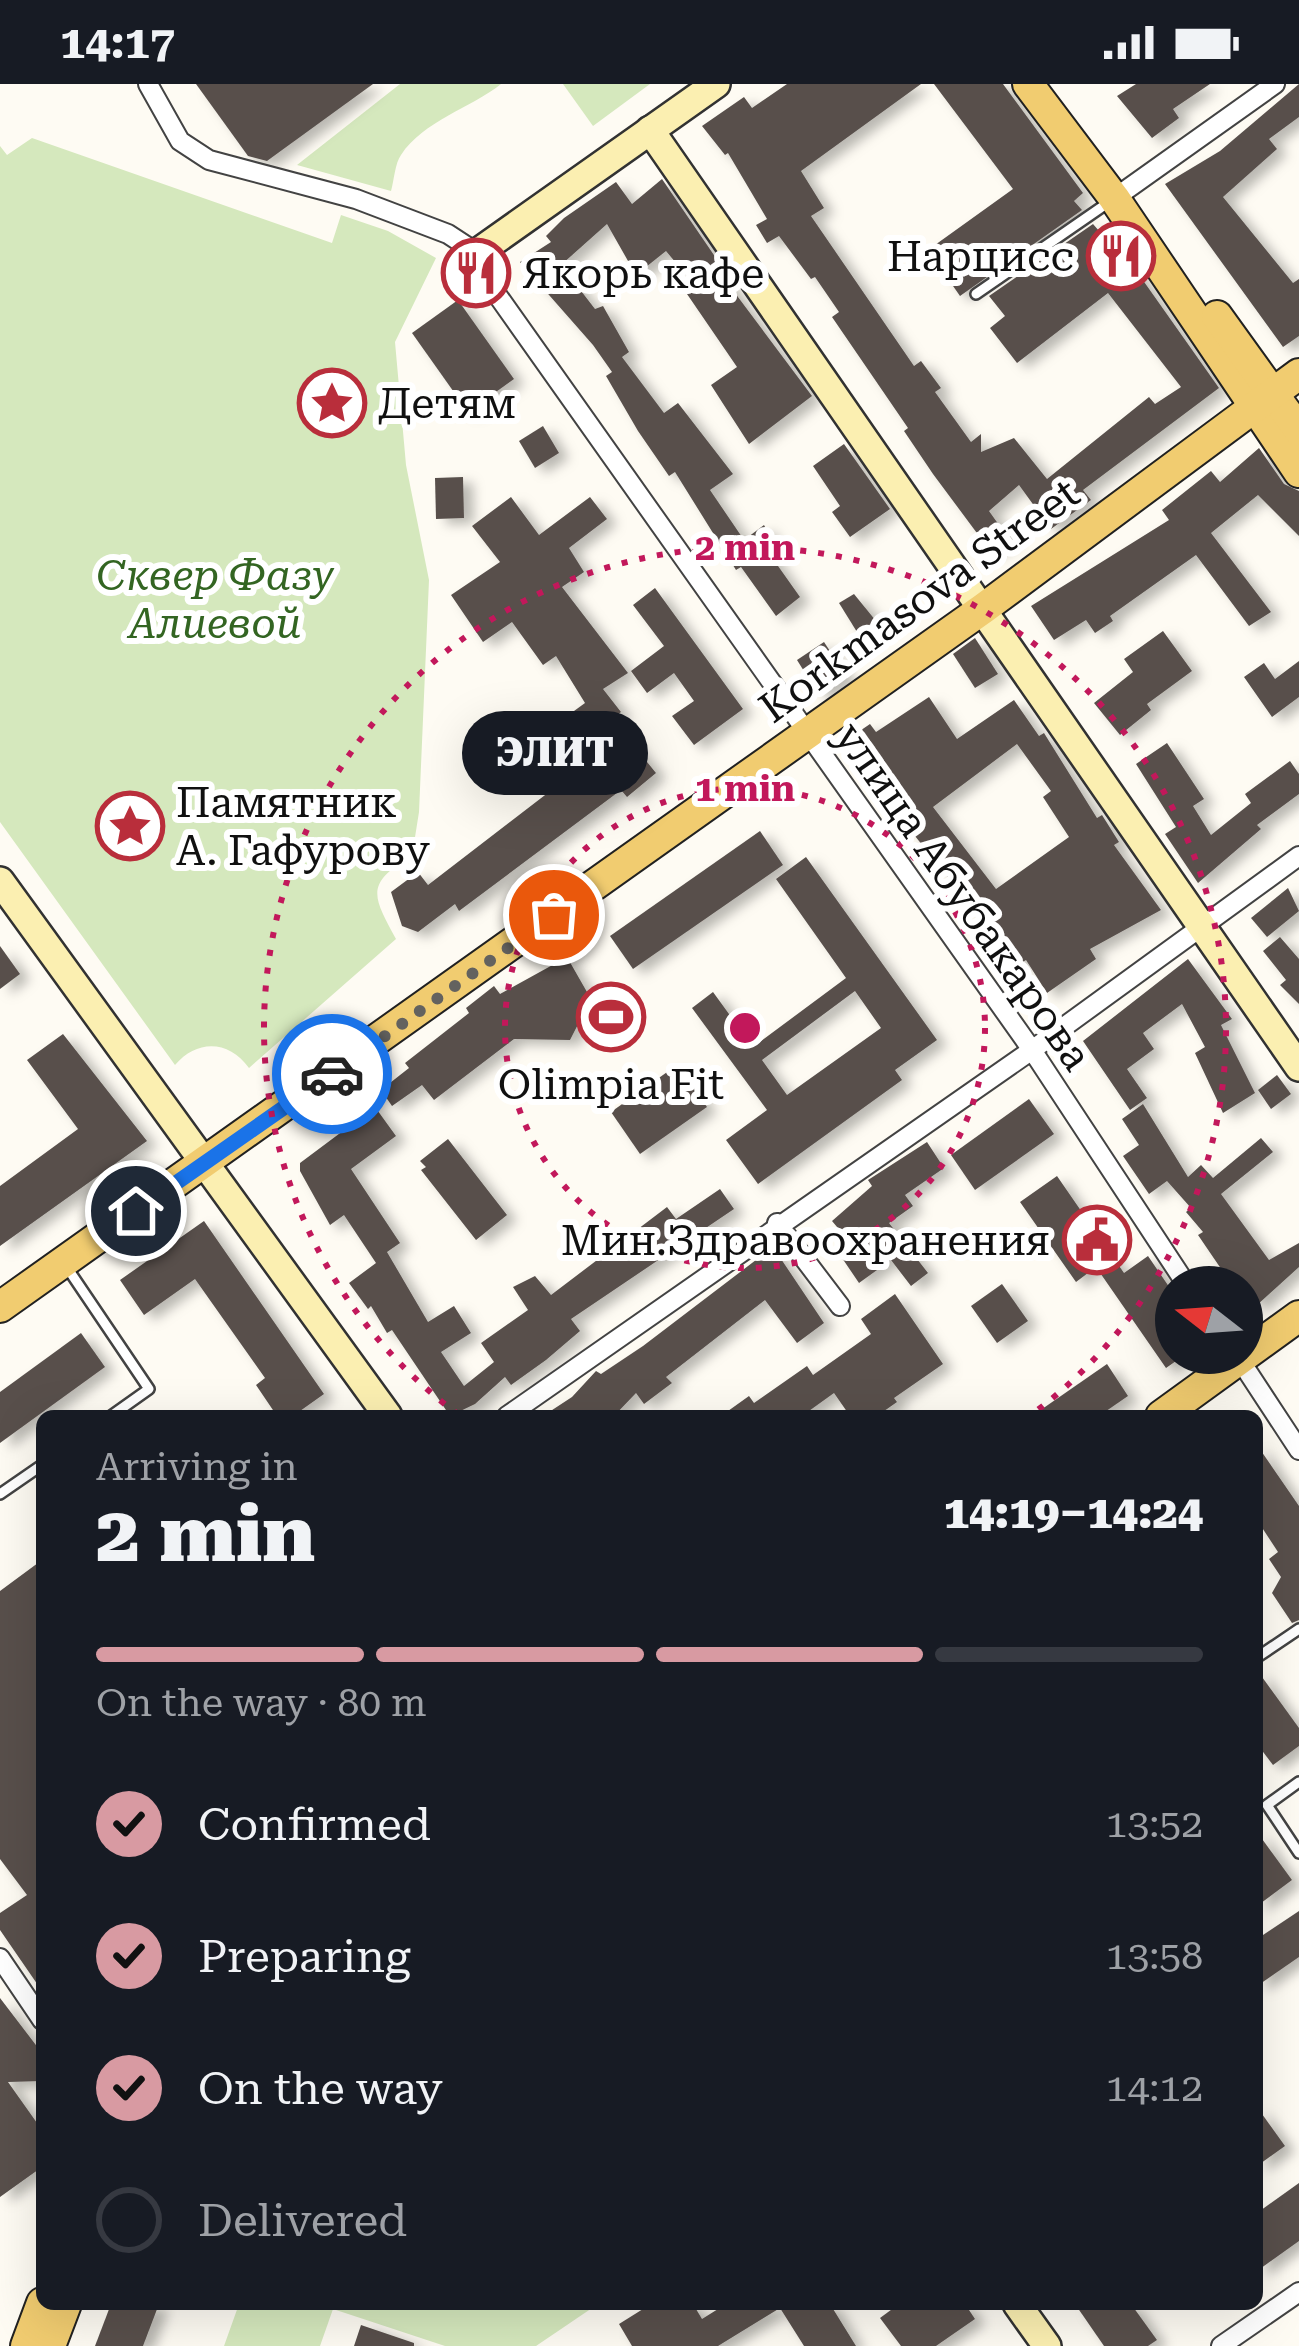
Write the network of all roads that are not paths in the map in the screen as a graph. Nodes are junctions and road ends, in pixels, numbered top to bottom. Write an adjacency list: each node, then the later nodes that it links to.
1 (148, 84): 8 (street)
2 (716, 84): 6 (street)
3 (1028, 84): 7 (main road)
4 (1046, 84): 7 (main road)
5 (1275, 84): 7 (street)
6 (650, 130): 8 (street); 14 (street)
7 (1120, 194): 9 (lane); 11 (main road)
8 (477, 253): 15 (street, улица Абубакарова)
9 (976, 294)
10 (1299, 374): 11 (main road, Korkmasova Street)
11 (1262, 399): 12 (main road); 13 (main road); 14 (main road, Korkmasova Street)
12 (1299, 430)
13 (1299, 472)
14 (984, 608): 15 (main road, Korkmasova Street); 18 (street)
15 (806, 735): 19 (street, улица Абубакарова); 21 (main road, Korkmasova Street)
16 (1299, 856): 18 (street)
17 (0, 881): 21 (street)
18 (1201, 925): 19 (street); 20 (street)
19 (1032, 1050): 22 (street); 24 (street, улица Абубакарова)
20 (1299, 1066)
21 (208, 1162): 23 (main road, Korkmasova Street); 35 (street)
22 (777, 1223): 25 (street); 36 (street)
23 (64, 1261): 26 (main road, Korkmasova Street); 34 (lane)
24 (1173, 1266)
25 (840, 1306)
26 (0, 1307)
27 (1299, 1316): 29 (main road)
28 (1299, 1341): 30 (main road)
29 (1263, 1345)
30 (1263, 1354)
31 (1224, 1374): 37 (main road)
32 (1231, 1374): 38 (main road)
33 (1247, 1374): 39 (street)
34 (119, 1410)
35 (384, 1410)
36 (515, 1410)
37 (1170, 1410)
38 (1201, 1410)
39 (1299, 1450)
40 (36, 1469): 41 (lane)
41 (0, 1494)
42 (1299, 1629): 43 (lane)
43 (1263, 1654)
44 (1299, 1782): 45 (lane)
45 (1299, 1853)
46 (0, 1958): 47 (street)
47 (36, 2011)
48 (1299, 2292): 55 (street)
49 (39, 2310): 52 (main road)
50 (64, 2310): 53 (main road)
51 (1021, 2310): 54 (street)
52 (26, 2346)
53 (50, 2346)
54 (1046, 2346)
55 (1221, 2346)

